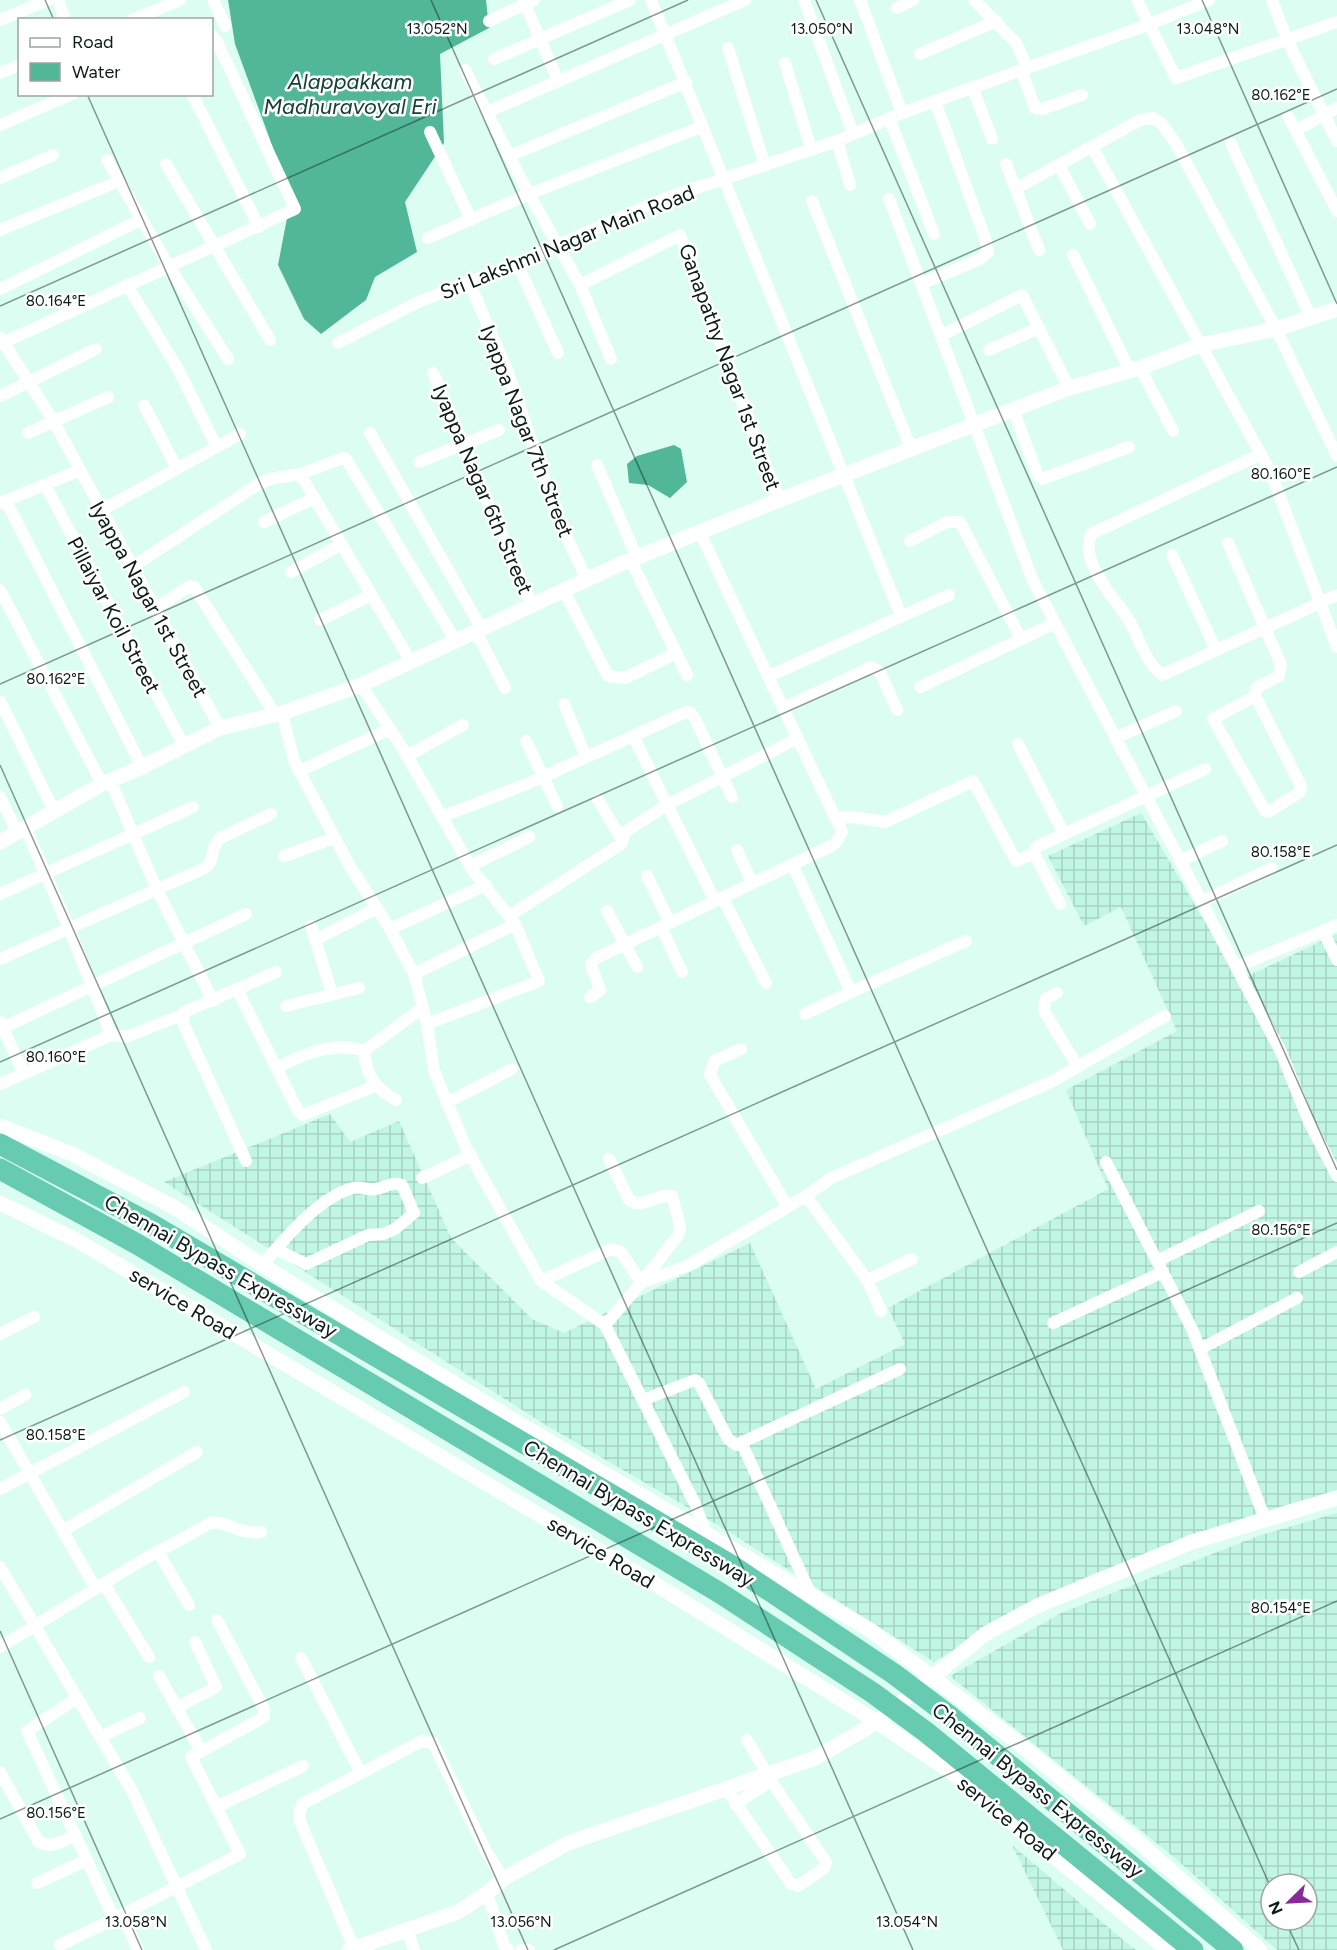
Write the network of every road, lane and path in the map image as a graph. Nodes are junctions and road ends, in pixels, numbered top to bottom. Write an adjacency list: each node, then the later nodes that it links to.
1 (48, 0): 19 (street)
2 (58, 0): 17 (street)
3 (180, 0): 18 (street)
4 (213, 0): 24 (street)
5 (630, 0): 27 (street)
6 (651, 0): 25 (street)
7 (746, 0): 25 (street)
8 (804, 0): 54 (street)
9 (860, 0): 46 (street)
10 (913, 0): 16 (street)
11 (974, 0): 21 (street)
12 (1137, 0): 23 (street)
13 (1209, 0): 23 (street, Sri Lakshmi Nagar Main Road)
14 (1272, 0): 28 (street)
15 (530, 2): 20 (street); 27 (street)
16 (897, 8)
17 (64, 18)
18 (137, 18)
19 (0, 20)
20 (489, 21)
21 (996, 21): 30 (street); 34 (street)
22 (1337, 22): 28 (street)
23 (1150, 24): 28 (street); 34 (street, Sri Lakshmi Nagar Main Road)
24 (225, 26)
25 (666, 34): 37 (street); 38 (street)
26 (213, 37): 80 (street)
27 (540, 38): 31 (street); 37 (street)
28 (1287, 40): 47 (street)
29 (729, 48): 67 (street)
30 (921, 54)
31 (494, 59)
32 (785, 63): 60 (street)
33 (18, 66): 36 (street)
34 (1024, 68): 39 (street, Sri Lakshmi Nagar Main Road); 40 (street)
35 (465, 70): 45 (street)
36 (0, 73)
37 (558, 81): 45 (street)
38 (686, 82): 51 (street); 62 (street)
39 (973, 88): 43 (street, Sri Lakshmi Nagar Main Road); 55 (street)
40 (1082, 95)
41 (67, 96): 50 (street)
42 (193, 96): 80 (street)
43 (935, 101): 46 (street, Sri Lakshmi Nagar Main Road); 91 (street)
44 (1337, 108): 47 (street)
45 (487, 112): 62 (street)
46 (902, 113): 49 (street, Sri Lakshmi Nagar Main Road)
47 (1324, 115): 52 (street); 57 (street)
48 (1288, 116): 52 (street)
49 (889, 118): 54 (street, Sri Lakshmi Nagar Main Road); 82 (street)
50 (0, 125)
51 (701, 127): 70 (street); 73 (street)
52 (1296, 130): 76 (street)
53 (430, 132): 78 (street)
54 (853, 134): 56 (street, Sri Lakshmi Nagar Main Road)
55 (992, 139)
56 (837, 141): 60 (street, Sri Lakshmi Nagar Main Road); 71 (street)
57 (1337, 141)
58 (1231, 144): 96 (street)
59 (1092, 147): 66 (street); 98 (street); 103 (street)
60 (811, 149): 67 (street, Sri Lakshmi Nagar Main Road)
61 (53, 155): 68 (street)
62 (509, 156): 73 (street)
63 (107, 160): 69 (street)
64 (166, 164): 85 (street)
65 (1006, 164): 72 (street)
66 (1059, 165): 72 (street); 79 (street)
67 (765, 166): 70 (street, Sri Lakshmi Nagar Main Road)
68 (0, 178)
69 (119, 181): 77 (street); 81 (street)
70 (722, 181): 84 (street, Sri Lakshmi Nagar Main Road); 135 (street)
71 (850, 185)
72 (1015, 189): 86 (street)
73 (529, 194): 78 (street); 84 (street)
74 (889, 199): 91 (street)
75 (812, 201): 127 (street)
76 (1337, 212)
77 (142, 219): 89 (street); 94 (street)
78 (471, 220): 83 (street)
79 (1090, 224)
80 (259, 227): 85 (street)
81 (0, 230)
82 (934, 234)
83 (428, 238)
84 (558, 244): 88 (street, Sri Lakshmi Nagar Main Road); 93 (street)
85 (214, 247): 89 (street); 100 (street)
86 (1039, 250)
87 (1073, 255): 109 (street)
88 (517, 263): 90 (street, Sri Lakshmi Nagar Main Road); 106 (street)
89 (170, 268): 92 (street); 107 (street)
90 (469, 282): 102 (street, Sri Lakshmi Nagar Main Road); 150 (street, Iyappa Nagar 7th Street)
91 (921, 284): 99 (street)
92 (127, 285): 101 (street); 125 (street)
93 (580, 285): 108 (street); 138 (street, Ganapathy Nagar 1st Street)
94 (0, 289)
95 (1337, 309): 96 (street)
96 (1311, 318): 98 (street)
97 (1039, 328): 99 (street); 105 (street); 112 (street)
98 (1276, 329): 103 (street); 129 (street)
99 (942, 335): 118 (street)
100 (270, 340)
101 (1, 341): 111 (street, Iyappa Nagar 1st Street)
102 (338, 343)
103 (1200, 345): 109 (street); 128 (street)
104 (96, 349): 111 (street)
105 (989, 350)
106 (558, 353)
107 (228, 359)
108 (611, 359)
109 (1135, 369): 112 (street); 120 (street)
110 (433, 373): 124 (street, Iyappa Nagar 6th Street)
111 (28, 382): 113 (street); 117 (street, Iyappa Nagar 1st Street)
112 (1070, 388): 116 (street)
113 (0, 396)
114 (108, 397): 117 (street)
115 (144, 405): 132 (street)
116 (1013, 409): 118 (street); 126 (street)
117 (54, 422): 121 (street); 133 (street, Iyappa Nagar 1st Street)
118 (974, 424): 127 (street); 161 (street)
119 (500, 430): 124 (street)
120 (1173, 431)
121 (28, 433)
122 (370, 433): 163 (street)
123 (240, 434): 125 (street)
124 (464, 444): 130 (street); 157 (street, Iyappa Nagar 6th Street)
125 (216, 446): 132 (street)
126 (1128, 447)
127 (912, 451): 135 (street)
128 (1261, 454): 156 (street); 167 (street)
129 (1336, 454)
130 (419, 462)
131 (597, 465): 147 (street)
132 (177, 469): 140 (street)
133 (78, 471): 136 (street); 140 (street, Iyappa Nagar 1st Street)
134 (300, 474): 137 (street); 148 (street); 165 (street)
135 (843, 477): 138 (street); 159 (street)
136 (45, 485): 139 (street); 190 (street, Pillaiyar Koil Street)
137 (314, 498): 141 (street); 145 (street)
138 (779, 500): 142 (street)
139 (3, 502): 193 (street)
140 (100, 511): 148 (street, Iyappa Nagar 1st Street)
141 (264, 522)
142 (700, 533): 147 (street); 171 (street)
143 (910, 541): 164 (street)
144 (1228, 543): 162 (street)
145 (342, 544): 149 (street); 153 (street)
146 (1172, 555): 167 (street)
147 (634, 560): 150 (street); 168 (street)
148 (132, 567): 158 (street, Iyappa Nagar 1st Street)
149 (291, 572)
150 (587, 580): 152 (street)
151 (0, 590): 198 (street)
152 (564, 591): 157 (street); 168 (street)
153 (371, 595): 160 (street); 169 (street)
154 (949, 595): 159 (street)
155 (1337, 595): 156 (street)
156 (1318, 603): 162 (street); 166 (street)
157 (532, 605): 163 (street)
158 (154, 609): 181 (street); 183 (street, Iyappa Nagar 1st Street)
159 (901, 616): 171 (street)
160 (320, 620)
161 (1055, 623): 164 (street); 187 (street)
162 (1264, 628): 167 (street); 175 (street)
163 (478, 629): 165 (street); 174 (street)
164 (1021, 639): 173 (street)
165 (455, 640): 169 (street)
166 (1337, 647)
167 (1216, 650)
168 (676, 653): 170 (street)
169 (411, 662): 172 (street)
170 (687, 675)
171 (769, 676): 178 (street)
172 (361, 685): 181 (street); 184 (street)
173 (920, 687)
174 (505, 688)
175 (1255, 696): 175 (street)
176 (0, 701): 206 (street)
177 (564, 704): 192 (street)
178 (784, 708): 179 (street); 186 (street)
179 (897, 710)
180 (1176, 711): 187 (street)
181 (278, 714): 183 (street); 195 (street)
182 (464, 725): 191 (street)
183 (220, 728): 190 (street)
184 (390, 729): 191 (street); 195 (street)
185 (633, 736): 192 (street); 197 (street); 203 (street)
186 (798, 738): 197 (street); 209 (street)
187 (1116, 738): 201 (street)
188 (526, 741): 196 (street)
189 (1018, 744): 212 (street)
190 (183, 746): 193 (street)
191 (407, 756): 208 (street)
192 (586, 757): 196 (street)
193 (142, 767): 198 (street)
194 (1205, 769): 201 (street)
195 (299, 771): 214 (street)
196 (543, 776): 204 (street); 208 (street)
197 (723, 776): 200 (street); 203 (street)
198 (106, 782): 206 (street); 211 (street)
199 (0, 797): 210 (street)
200 (732, 797)
201 (1147, 797): 212 (street); 221 (street)
202 (598, 800): 215 (street)
203 (667, 805): 215 (street); 231 (street)
204 (557, 806)
205 (193, 807): 211 (street)
206 (53, 809): 210 (street)
207 (271, 814): 229 (street)
208 (441, 817): 223 (street)
209 (837, 818): 219 (street); 222 (street)
210 (21, 830): 217 (street); 225 (street)
211 (132, 834): 225 (street); 229 (street)
212 (1064, 834): 219 (street)
213 (529, 837): 223 (street)
214 (334, 838): 220 (street); 234 (street)
215 (622, 840): 237 (street)
216 (1222, 841): 221 (street)
217 (0, 842)
218 (737, 850): 227 (street)
219 (1034, 852): 233 (street)
220 (284, 856)
221 (1180, 861): 232 (street)
222 (792, 864): 227 (street); 259 (street)
223 (470, 866): 228 (street)
224 (1272, 868): 232 (street)
225 (46, 874): 230 (street); 241 (street)
226 (647, 876): 238 (street)
227 (752, 883): 231 (street)
228 (486, 885): 237 (street); 242 (street)
229 (156, 888): 241 (street); 246 (street)
230 (0, 894)
231 (719, 899): 238 (street); 255 (street)
232 (1201, 902): 251 (street)
233 (1060, 904)
234 (375, 909): 242 (street); 244 (street)
235 (608, 911): 247 (street)
236 (246, 914): 246 (street)
237 (512, 920): 254 (street); 269 (street)
238 (665, 925): 247 (street); 253 (street)
239 (1337, 925): 243 (street)
240 (311, 926): 244 (street)
241 (69, 928): 248 (street); 256 (street)
242 (390, 929): 254 (street)
243 (1323, 932): 249 (street); 251 (street)
244 (315, 940): 261 (street)
245 (966, 941): 259 (street)
246 (182, 942): 256 (street); 263 (street)
247 (624, 944): 250 (street); 262 (street)
248 (0, 959)
249 (1337, 960)
250 (637, 967)
251 (1236, 967): 289 (street)
252 (276, 972): 258 (street)
253 (682, 972)
254 (414, 975): 265 (street)
255 (766, 983)
256 (92, 988): 270 (street); 271 (street)
257 (359, 988): 261 (street)
258 (237, 989): 263 (street); 275 (street)
259 (851, 992): 266 (street)
260 (1057, 993): 274 (street)
261 (332, 994): 264 (street)
262 (590, 997)
263 (213, 1001): 267 (street)
264 (286, 1006)
265 (422, 1008): 269 (street); 273 (street)
266 (806, 1014)
267 (182, 1015): 271 (street); 286 (street)
268 (1165, 1016): 274 (street)
269 (427, 1024): 281 (street)
270 (1, 1026): 277 (street)
271 (111, 1035): 277 (street)
272 (741, 1049): 293 (street)
273 (364, 1051): 275 (street); 279 (street)
274 (1078, 1067): 291 (street)
275 (277, 1068): 279 (street)
276 (512, 1069): 281 (street)
277 (23, 1072): 278 (street)
278 (0, 1084)
279 (375, 1086): 280 (street)
280 (396, 1101)
281 (446, 1103): 284 (street)
282 (0, 1126): 298 (street)
283 (0, 1144): 371 (highway, Chennai Bypass Expressway)
284 (471, 1155): 290 (street); 302 (street)
285 (609, 1159): 303 (street)
286 (246, 1161)
287 (1106, 1162): 299 (street)
288 (0, 1169): 370 (highway, Chennai Bypass Expressway)
289 (1337, 1176)
290 (422, 1178)
291 (806, 1196): 293 (street); 301 (street)
292 (0, 1203): 342 (street, service Road)
293 (787, 1206): 303 (street)
294 (1259, 1210): 299 (street)
295 (276, 1249): 295 (street); 298 (street)
296 (1337, 1252): 300 (street)
297 (912, 1259): 301 (street)
298 (262, 1265): 325 (street)
299 (1160, 1266): 307 (street); 310 (street)
300 (1299, 1272)
301 (867, 1280): 305 (street)
302 (541, 1281): 303 (street); 308 (street)
303 (641, 1283): 308 (street)
304 (1298, 1298): 310 (street)
305 (881, 1311)
306 (34, 1317): 309 (street)
307 (1053, 1323)
308 (604, 1325): 314 (street)
309 (0, 1334)
310 (1200, 1349): 322 (street)
311 (900, 1369): 317 (street)
312 (184, 1392): 319 (street)
313 (25, 1395): 315 (street)
314 (643, 1400): 317 (street); 325 (street)
315 (0, 1409)
316 (0, 1422): 319 (street)
317 (742, 1444): 329 (street)
318 (197, 1452): 323 (street)
319 (30, 1473): 320 (street); 323 (street)
320 (0, 1489)
321 (1337, 1498): 322 (street)
322 (1265, 1519): 338 (street)
323 (64, 1530): 328 (street)
324 (261, 1532): 326 (street)
325 (706, 1534): 329 (street)
326 (158, 1552): 328 (street); 330 (street)
327 (0, 1567): 332 (street)
328 (100, 1586): 332 (street); 335 (street)
329 (811, 1595): 338 (street)
330 (189, 1605)
331 (217, 1620): 345 (street)
332 (36, 1626): 334 (street); 339 (street)
333 (195, 1642): 340 (street)
334 (0, 1647)
335 (149, 1657)
336 (301, 1658): 348 (street)
337 (159, 1676): 340 (street)
338 (930, 1676): 342 (street); 372 (street)
339 (76, 1698): 343 (street); 353 (street)
340 (178, 1707): 345 (street)
341 (140, 1718): 343 (street)
342 (877, 1722): 349 (street); 369 (street, service Road)
343 (100, 1737): 357 (street)
344 (747, 1740): 349 (street)
345 (201, 1751): 352 (street)
346 (303, 1766): 352 (street)
347 (0, 1772): 353 (street)
348 (360, 1772): 355 (street); 362 (street)
349 (768, 1778): 350 (street); 351 (street); 351 (street)
350 (726, 1789): 351 (street); 355 (street)
351 (735, 1804)
352 (216, 1807): 357 (street)
353 (75, 1835): 354 (street)
354 (87, 1860): 356 (street); 359 (street)
355 (503, 1879): 358 (street)
356 (37, 1883)
357 (177, 1885): 359 (street); 364 (street)
358 (487, 1893): 360 (street); 366 (street)
359 (118, 1917): 361 (street); 363 (street)
360 (407, 1929): 362 (street); 365 (street)
361 (60, 1944)
362 (351, 1949)
363 (138, 1950)
364 (206, 1950)
365 (414, 1950)
366 (508, 1950)
367 (521, 1950): 368 (street)
368 (530, 1950)
369 (1168, 1950)
370 (1193, 1950)
371 (1233, 1950)
372 (1260, 1950)

